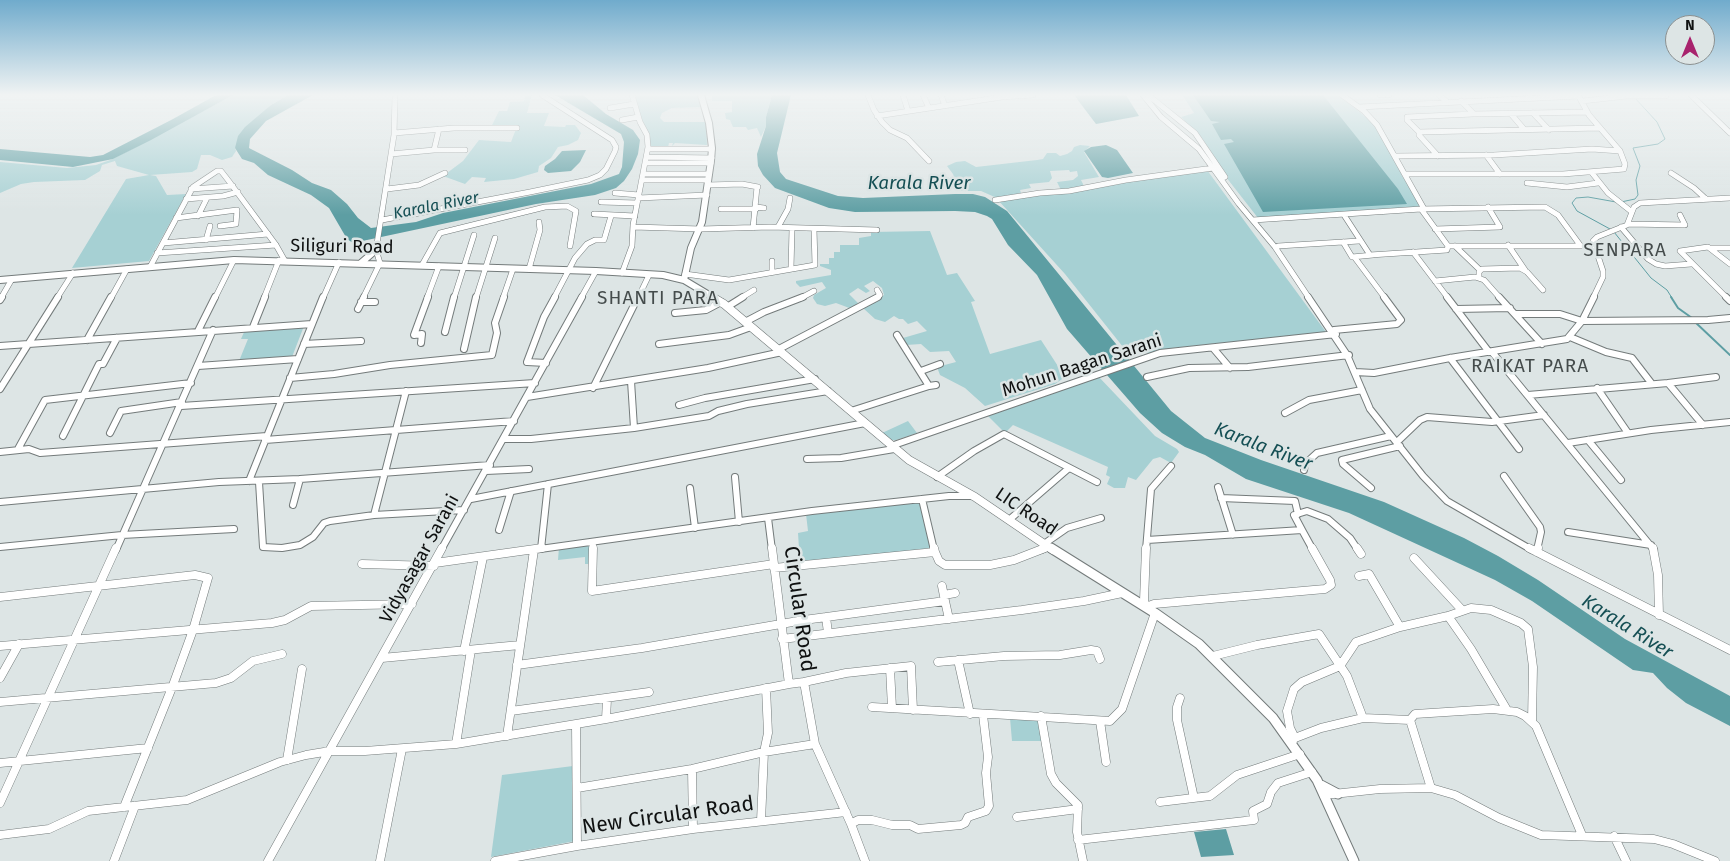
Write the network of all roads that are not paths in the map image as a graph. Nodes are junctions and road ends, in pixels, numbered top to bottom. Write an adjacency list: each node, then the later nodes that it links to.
1 (394, 135): 17 (street)
2 (438, 135): 14 (street)
3 (605, 135): 63 (street)
4 (646, 135): 12 (street)
5 (710, 135): 13 (main road)
6 (901, 135): 23 (street)
7 (1183, 135): 24 (street)
8 (1197, 135): 62 (street)
9 (1384, 135): 19 (street)
10 (1419, 135): 20 (street)
11 (1606, 135): 16 (street)
12 (648, 149): 13 (street); 21 (street)
13 (712, 149): 22 (main road)
14 (434, 150): 15 (street); 17 (street)
15 (465, 150)
16 (1620, 151): 18 (street); 26 (street)
17 (392, 154): 37 (street)
18 (1486, 155): 20 (street); 30 (street)
19 (1396, 156): 20 (street); 29 (street)
20 (1438, 156)
21 (646, 160): 22 (street); 28 (street)
22 (711, 160): 32 (main road)
23 (929, 161)
24 (1213, 168): 47 (street); 62 (street)
25 (445, 173): 37 (street)
26 (1592, 173): 30 (street); 34 (street)
27 (1671, 173): 46 (street)
28 (644, 174): 31 (street); 32 (street)
29 (1405, 174): 30 (street); 53 (street)
30 (1500, 174)
31 (642, 180): 32 (street); 42 (street)
32 (709, 180): 40 (main road); 50 (street)
33 (1527, 182): 34 (street)
34 (1598, 183): 54 (street)
35 (233, 186): 36 (street); 36 (street); 38 (street)
36 (191, 189): 45 (street)
37 (386, 189): 63 (street)
38 (238, 192): 41 (street); 79 (street)
39 (615, 193): 42 (street)
40 (707, 195): 42 (street); 73 (main road)
41 (207, 198): 45 (street); 57 (street)
42 (638, 198): 48 (street); 59 (street)
43 (790, 198): 72 (street)
44 (1730, 198): 46 (street)
45 (186, 199): 61 (street)
46 (1706, 199): 54 (street)
47 (995, 200)
48 (601, 202)
49 (1488, 207): 53 (street); 76 (street); 88 (street)
50 (756, 208): 51 (street); 52 (street); 71 (street)
51 (764, 208)
52 (722, 209)
53 (1421, 209): 56 (street); 76 (street)
54 (1632, 212): 66 (street)
55 (594, 214): 58 (street)
56 (1344, 215): 62 (street); 83 (street)
57 (198, 216): 61 (street); 68 (street)
58 (610, 216): 59 (street); 118 (street)
59 (635, 216): 69 (street)
60 (1680, 216): 66 (street)
61 (176, 218): 85 (street)
62 (1255, 220): 90 (street); 156 (street)
63 (381, 221): 94 (street)
64 (540, 222): 117 (street)
65 (812, 222): 75 (street)
66 (1628, 224): 70 (street)
67 (210, 226): 82 (street)
68 (220, 226)
69 (633, 227): 73 (street); 123 (street)
70 (1621, 227): 78 (street); 107 (street)
71 (753, 228): 72 (street); 73 (street)
72 (778, 228): 74 (street)
73 (701, 229): 125 (main road)
74 (792, 229): 75 (street); 114 (street)
75 (810, 229): 77 (street); 114 (street)
76 (1435, 229): 91 (street)
77 (877, 230)
78 (1612, 230): 93 (street)
79 (268, 234): 82 (street); 86 (street)
80 (474, 235): 112 (street)
81 (495, 238): 113 (street)
82 (206, 240): 85 (street)
83 (1359, 241): 84 (street); 99 (street)
84 (1343, 242): 90 (street); 100 (street)
85 (163, 243): 98 (street)
86 (276, 245): 98 (street); 102 (street)
87 (1508, 245): 88 (street); 92 (street); 120 (street)
88 (1580, 245): 93 (street)
89 (570, 246): 109 (street)
90 (1278, 246): 156 (street)
91 (1448, 246): 92 (street); 97 (street)
92 (1455, 246): 119 (street)
93 (1594, 246): 148 (street)
94 (376, 248): 105 (main road); 106 (street)
95 (1711, 248): 96 (street); 107 (street); 108 (street)
96 (1730, 248)
97 (1413, 252): 99 (street); 130 (street)
98 (157, 253): 111 (street)
99 (1372, 255): 100 (street)
100 (1355, 258): 156 (street, Mohun Bagan Sarani)
101 (234, 260): 102 (main road, Siliguri Road); 111 (main road, Siliguri Road); 153 (street)
102 (282, 261): 104 (main road, Siliguri Road); 151 (street)
103 (772, 261): 122 (street)
104 (340, 262): 105 (main road, Siliguri Road); 149 (street)
105 (362, 262): 106 (main road, Siliguri Road)
106 (380, 263): 109 (main road, Siliguri Road); 138 (street)
107 (1691, 264): 137 (street)
108 (1730, 264)
109 (422, 265): 110 (main road, Siliguri Road)
110 (439, 266): 112 (main road, Siliguri Road); 161 (street)
111 (150, 267): 115 (main road, Siliguri Road)
112 (463, 267): 113 (main road, Siliguri Road); 154 (street)
113 (486, 268): 116 (main road, Siliguri Road); 168 (street)
114 (791, 268): 122 (street)
115 (127, 269): 124 (main road, Siliguri Road); 159 (street)
116 (513, 269): 117 (main road, Siliguri Road); 182 (street)
117 (529, 269): 118 (main road, Siliguri Road)
118 (567, 270): 121 (main road, Siliguri Road); 174 (street)
119 (1480, 270): 120 (street); 127 (street)
120 (1525, 270): 133 (street)
121 (596, 271): 123 (main road, Siliguri Road); 174 (street, Vidyasagar Sarani)
122 (772, 272): 125 (street)
123 (622, 273): 126 (main road, Siliguri Road)
124 (73, 274): 128 (main road, Siliguri Road); 162 (street)
125 (685, 274): 126 (main road, Siliguri Road); 141 (main road, LIC Road)
126 (649, 275): 189 (street)
127 (1479, 278): 130 (street); 142 (street)
128 (12, 279): 129 (main road, Siliguri Road); 136 (street)
129 (0, 280)
130 (1435, 281): 143 (street)
131 (754, 290): 141 (street)
132 (877, 290): 140 (street)
133 (1543, 290)
134 (814, 291): 150 (street)
135 (867, 296): 140 (street)
136 (0, 300)
137 (1730, 301)
138 (361, 302): 139 (street); 144 (street)
139 (375, 302)
140 (865, 304): 169 (street)
141 (724, 305): 145 (street); 150 (main road, LIC Road)
142 (1510, 308): 143 (street); 146 (street)
143 (1456, 309): 170 (street)
144 (358, 310)
145 (675, 313)
146 (1515, 314): 148 (street); 165 (street)
147 (1730, 318): 148 (street)
148 (1582, 321): 157 (street)
149 (312, 324): 151 (street); 163 (street)
150 (748, 324): 164 (street); 169 (main road, LIC Road)
151 (253, 327): 152 (street)
152 (213, 330): 153 (street); 176 (street)
153 (198, 332): 158 (street)
154 (445, 332)
155 (897, 335): 178 (street)
156 (1336, 335): 167 (street, Mohun Bagan Sarani); 171 (street)
157 (1570, 337): 165 (street); 188 (street)
158 (117, 338): 159 (street); 195 (street)
159 (87, 340): 162 (street)
160 (361, 340): 163 (street)
161 (421, 343)
162 (27, 344): 166 (street); 191 (street)
163 (304, 344): 173 (street)
164 (659, 344)
165 (1542, 344): 170 (street)
166 (0, 346)
167 (1214, 348): 177 (street); 221 (street, Mohun Bagan Sarani)
168 (464, 349)
169 (780, 350): 183 (main road, LIC Road); 184 (street)
170 (1491, 352): 172 (street); 196 (street)
171 (1348, 355): 177 (street); 179 (street)
172 (1450, 358): 179 (street); 205 (street)
173 (298, 359): 176 (street); 182 (street)
174 (546, 363): 186 (street, Vidyasagar Sarani)
175 (940, 364): 178 (street)
176 (198, 366): 185 (street)
177 (1230, 368): 180 (street)
178 (921, 371): 201 (street)
179 (1357, 375): 192 (street); 218 (street)
180 (1147, 377)
181 (1716, 377): 187 (street)
182 (290, 378): 198 (street)
183 (814, 379): 194 (main road, LIC Road); 200 (street)
184 (631, 381): 189 (street); 209 (street)
185 (191, 383): 195 (street); 199 (street)
186 (535, 383): 193 (street); 197 (street, Vidyasagar Sarani)
187 (1668, 383): 188 (street); 208 (street)
188 (1652, 384): 190 (street)
189 (593, 388): 197 (street)
190 (1597, 388): 196 (street); 212 (street)
191 (0, 390)
192 (1362, 390): 202 (street); 214 (street)
193 (406, 391): 198 (street); 210 (street)
194 (828, 391): 201 (main road, LIC Road); 209 (street)
195 (84, 395): 213 (street); 222 (street)
196 (1528, 395): 203 (street)
197 (527, 397): 204 (street, Vidyasagar Sarani)
198 (282, 399): 199 (street); 215 (street)
199 (182, 404): 211 (street); 220 (street)
200 (679, 405)
201 (851, 411): 207 (main road, LIC Road)
202 (1285, 413)
203 (1544, 415): 205 (street); 219 (street)
204 (514, 421): 210 (street); 216 (street, Vidyasagar Sarani)
205 (1498, 422): 218 (street); 223 (street)
206 (1730, 422): 208 (street)
207 (865, 423): 221 (main road, LIC Road); 240 (street)
208 (1703, 425): 212 (street)
209 (634, 428): 216 (street)
210 (396, 430): 215 (street); 231 (street)
211 (110, 433)
212 (1628, 433): 217 (street)
213 (63, 436)
214 (1391, 436): 218 (street); 230 (street)
215 (266, 438): 220 (street); 237 (street)
216 (504, 439): 227 (street, Vidyasagar Sarani)
217 (1588, 440): 219 (street); 236 (street)
218 (1399, 443): 244 (street); 274 (street)
219 (1568, 443): 271 (street)
220 (163, 445): 222 (street); 245 (street)
221 (893, 447): 225 (street, Mohun Bagan Sarani); 234 (main road, LIC Road)
222 (18, 450): 224 (street)
223 (1519, 450)
224 (0, 452)
225 (806, 459)
226 (1171, 466): 268 (street)
227 (488, 468): 229 (street); 231 (street); 250 (street, Vidyasagar Sarani)
228 (1069, 468): 234 (street); 239 (street); 259 (street)
229 (529, 470)
230 (1304, 470)
231 (384, 474): 235 (street); 256 (street)
232 (1504, 476): 274 (street)
233 (735, 477): 260 (street)
234 (937, 477): 241 (main road, LIC Road)
235 (300, 479): 238 (street); 253 (street)
236 (1621, 480)
237 (249, 481): 238 (street); 245 (street)
238 (259, 482): 256 (street)
239 (1097, 482)
240 (548, 484): 246 (street); 273 (street)
241 (954, 486): 247 (street); 248 (main road, LIC Road)
242 (690, 488): 261 (street)
243 (1218, 488): 249 (street)
244 (1371, 488)
245 (142, 489): 252 (street); 266 (street)
246 (511, 491): 250 (street); 263 (street)
247 (949, 496): 248 (street); 251 (street)
248 (975, 496): 259 (main road, LIC Road)
249 (1221, 498): 255 (street); 267 (street)
250 (471, 499): 254 (street, Vidyasagar Sarani)
251 (922, 499): 257 (street); 275 (street)
252 (0, 502)
253 (293, 505)
254 (464, 510): 256 (street); 280 (street, Vidyasagar Sarani)
255 (1298, 514): 264 (street); 276 (street)
256 (374, 515)
257 (768, 518): 260 (street); 281 (street, Circular Road)
258 (1101, 518): 270 (street)
259 (1009, 520): 270 (main road, LIC Road)
260 (739, 522): 261 (street)
261 (695, 528): 269 (street)
262 (234, 529): 266 (street)
263 (499, 530)
264 (1302, 530): 267 (street); 290 (street)
265 (1568, 532): 271 (street)
266 (122, 535): 272 (street); 284 (street)
267 (1233, 535): 268 (street)
268 (1148, 540): 290 (street)
269 (593, 542): 273 (street); 281 (street)
270 (1046, 545): 275 (street); 286 (main road, LIC Road)
271 (1651, 545): 293 (street)
272 (0, 547)
273 (537, 550): 277 (street); 304 (street)
274 (1537, 550): 293 (street)
275 (935, 552): 281 (street)
276 (1361, 554)
277 (483, 557): 280 (street); 307 (street)
278 (1414, 558): 291 (street)
279 (362, 564): 280 (street)
280 (434, 565): 289 (street, Vidyasagar Sarani)
281 (774, 566): 297 (street, Circular Road)
282 (1359, 576): 298 (street)
283 (942, 586): 288 (street)
284 (99, 587): 287 (street); 299 (street); 301 (street)
285 (955, 593): 288 (street)
286 (1122, 593): 290 (main road, LIC Road); 296 (street)
287 (0, 597)
288 (944, 598): 295 (street); 296 (street)
289 (412, 604): 299 (street); 310 (street, Vidyasagar Sarani)
290 (1146, 607): 292 (main road, LIC Road)
291 (1462, 610): 294 (street); 340 (street)
292 (1155, 613): 309 (main road, LIC Road); 339 (street)
293 (1660, 614): 306 (street)
294 (1448, 616): 298 (street); 331 (street)
295 (826, 617): 297 (street); 300 (street)
296 (949, 619): 300 (street)
297 (780, 623): 302 (street, Circular Road); 314 (street)
298 (1400, 627): 315 (street)
299 (192, 630): 301 (street); 321 (street)
300 (828, 633): 302 (street)
301 (76, 639): 303 (street); 324 (street)
302 (782, 639): 320 (street, Circular Road)
303 (19, 644): 305 (street); 318 (street)
304 (520, 645): 307 (street); 314 (street)
305 (0, 646)
306 (1730, 649)
307 (467, 650): 310 (street); 344 (street)
308 (282, 654): 321 (street)
309 (1213, 656): 315 (street); 343 (main road, LIC Road)
310 (382, 658): 348 (street, Vidyasagar Sarani)
311 (1100, 659): 312 (street)
312 (958, 660): 313 (street); 333 (street)
313 (938, 662)
314 (517, 665): 332 (street)
315 (1340, 666): 336 (street); 343 (street)
316 (890, 668): 319 (street); 329 (street); 330 (street)
317 (302, 670): 352 (street)
318 (0, 678)
319 (804, 682): 320 (street, Circular Road); 345 (street, Circular Road)
320 (789, 684): 322 (street)
321 (173, 685): 324 (street); 346 (street)
322 (766, 688): 337 (street); 349 (street)
323 (649, 692): 326 (street)
324 (48, 698): 327 (street); 351 (street)
325 (1180, 698): 361 (street)
326 (607, 699): 332 (street); 337 (street)
327 (0, 702)
328 (872, 707): 329 (street)
329 (892, 708): 330 (street)
330 (913, 710): 333 (street)
331 (1507, 710): 338 (street); 340 (street)
332 (511, 711): 342 (street)
333 (970, 714): 334 (street)
334 (983, 715): 335 (street); 370 (street)
335 (1041, 716): 339 (street); 366 (street)
336 (1364, 718): 338 (street); 343 (street)
337 (606, 719): 341 (street)
338 (1410, 720): 358 (street)
339 (1100, 721): 353 (street)
340 (1532, 721): 373 (street)
341 (576, 725): 342 (street); 357 (street)
342 (508, 736): 344 (street)
343 (1293, 740): 350 (main road, LIC Road)
344 (456, 744): 347 (street)
345 (815, 744): 349 (street); 367 (street, Circular Road)
346 (148, 748): 351 (street); 365 (street)
347 (402, 749): 348 (street); 379 (street)
348 (330, 751): 352 (street); 378 (street, Vidyasagar Sarani)
349 (764, 752): 355 (street); 369 (street)
350 (1300, 754): 356 (main road, LIC Road); 361 (street)
351 (20, 760): 354 (street); 363 (street)
352 (287, 760): 364 (street)
353 (1106, 762)
354 (0, 763)
355 (692, 770): 357 (street); 371 (street)
356 (1314, 776): 359 (main road); 360 (main road, LIC Road); 375 (street)
357 (576, 788): 376 (street)
358 (1431, 788): 359 (street); 373 (street)
359 (1338, 794): 360 (street)
360 (1324, 795): 383 (main road, LIC Road)
361 (1194, 798): 362 (street)
362 (1160, 802)
363 (0, 803)
364 (135, 806): 365 (street); 377 (street)
365 (124, 807): 372 (street)
366 (1078, 809): 368 (street); 375 (street)
367 (846, 812): 369 (street, New Circular Road); 370 (street, Circular Road)
368 (1017, 817)
369 (761, 822): 371 (street, New Circular Road)
370 (851, 824): 381 (street, Circular Road)
371 (693, 829): 376 (street, New Circular Road)
372 (0, 835)
373 (1582, 835): 374 (street)
374 (1614, 836): 384 (street); 385 (street)
375 (1078, 840): 382 (street)
376 (577, 846): 380 (street, New Circular Road)
377 (114, 861)
378 (268, 861)
379 (380, 861)
380 (495, 861)
381 (865, 861)
382 (1082, 861)
383 (1354, 861)
384 (1626, 861)
385 (1716, 861)

